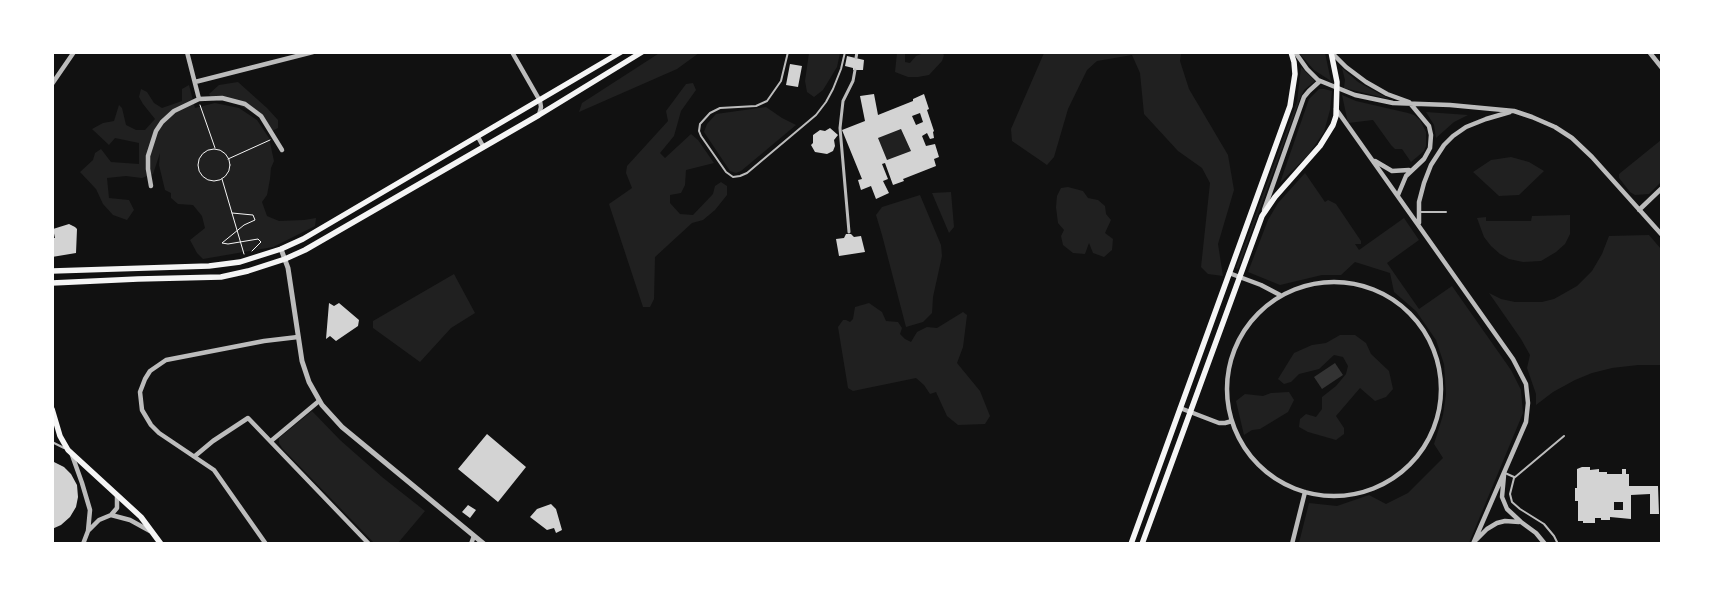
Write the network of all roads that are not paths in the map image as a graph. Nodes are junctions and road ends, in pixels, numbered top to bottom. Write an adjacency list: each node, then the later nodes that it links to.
1 (74, 52): 19 (street)
2 (187, 52): 18 (street)
3 (313, 52): 18 (street)
4 (512, 52): 21 (street)
5 (621, 52): 21 (main road)
6 (642, 52): 25 (main road)
7 (788, 52): 8 (lane)
8 (845, 52)
9 (857, 52): 14 (street)
10 (1291, 52): 44 (main road)
11 (1295, 52): 17 (street)
12 (1331, 52): 22 (street); 23 (main road)
13 (1650, 53): 15 (street)
14 (856, 58)
15 (1662, 68)
16 (855, 70): 39 (street)
17 (1320, 81): 22 (street); 37 (street)
18 (195, 82): 20 (street)
19 (52, 84)
20 (199, 99): 28 (street); 31 (street)
21 (540, 101): 25 (street); 26 (main road)
22 (1409, 102): 24 (street); 30 (street)
23 (1336, 109): 29 (street); 37 (main road)
24 (1514, 111): 34 (street); 35 (street)
25 (539, 115): 27 (main road)
26 (478, 136): 27 (street); 41 (main road)
27 (483, 146): 42 (main road)
28 (282, 150)
29 (1371, 158): 30 (street); 33 (street)
30 (1411, 169): 33 (street)
31 (151, 186)
32 (1662, 188): 34 (street)
33 (1398, 196): 38 (street)
34 (1639, 210): 40 (street)
35 (1418, 212): 36 (lane); 38 (street)
36 (1446, 212)
37 (1262, 216): 45 (main road)
38 (1419, 225): 59 (street)
39 (848, 232)
40 (1662, 235)
41 (281, 249): 42 (street); 43 (main road)
42 (286, 259): 46 (main road); 48 (street)
43 (52, 271)
44 (1229, 273): 45 (street); 50 (main road)
45 (1240, 277): 47 (street); 52 (main road)
46 (52, 284)
47 (1280, 295): 53 (street); 61 (street)
48 (298, 337): 49 (street); 58 (street)
49 (319, 401): 55 (street); 67 (street)
50 (1180, 408): 52 (street); 75 (main road)
51 (52, 409): 57 (main road)
52 (1190, 412): 53 (street); 76 (main road)
53 (1232, 420): 61 (street)
54 (1564, 436): 60 (lane)
55 (271, 441): 58 (street); 72 (street)
56 (52, 442): 57 (lane)
57 (70, 452): 62 (main road); 65 (street)
58 (195, 456): 71 (street)
59 (1505, 473): 60 (lane); 64 (street); 68 (street)
60 (1514, 478): 79 (lane)
61 (1304, 492): 77 (street)
62 (117, 496): 63 (street); 66 (main road)
63 (110, 515): 65 (street); 66 (street)
64 (1520, 522): 68 (street); 78 (street)
65 (88, 531): 69 (street)
66 (153, 533): 70 (main road)
67 (474, 536): 73 (street); 74 (street)
68 (1474, 543)
69 (83, 544)
70 (161, 544)
71 (266, 544)
72 (370, 544)
73 (471, 544)
74 (484, 544)
75 (1131, 544)
76 (1142, 544)
77 (1292, 544)
78 (1545, 544)
79 (1558, 544)

